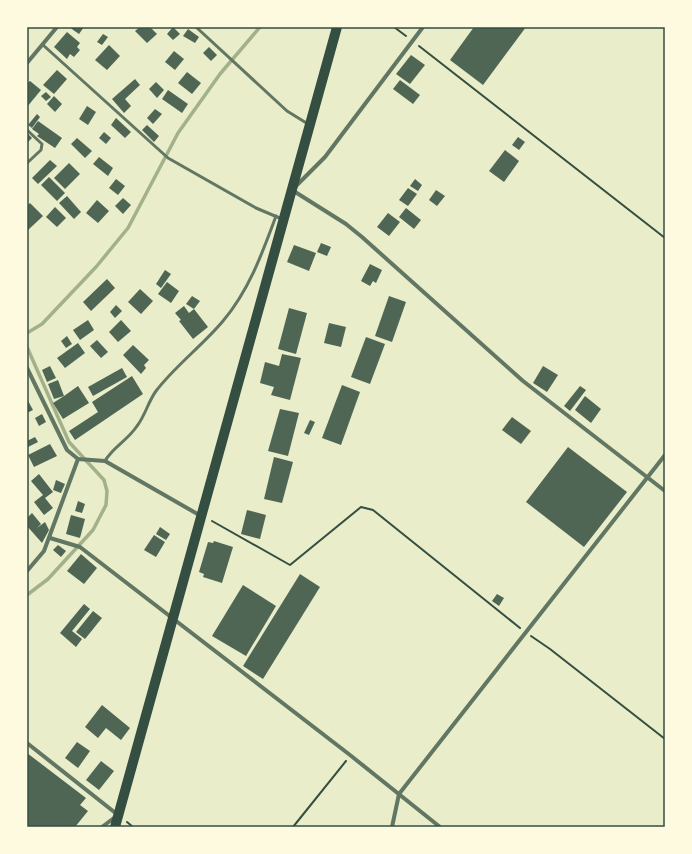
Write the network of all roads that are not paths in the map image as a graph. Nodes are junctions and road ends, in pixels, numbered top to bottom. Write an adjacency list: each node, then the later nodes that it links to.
1 (57, 27): 5 (street)
2 (196, 27): 7 (lane)
3 (337, 27): 7 (main road)
4 (423, 27): 10 (street)
5 (43, 45): 6 (street); 11 (lane)
6 (27, 63)
7 (310, 125): 10 (main road)
8 (27, 130): 9 (lane)
9 (27, 163)
10 (292, 190): 11 (main road); 16 (street)
11 (280, 218): 15 (lane); 18 (main road)
12 (27, 368): 14 (street)
13 (665, 455): 16 (street)
14 (78, 459): 15 (street); 19 (street)
15 (104, 461): 18 (street)
16 (648, 477): 17 (street); 23 (street)
17 (665, 491)
18 (201, 516): 21 (main road)
19 (50, 538): 20 (street); 21 (street)
20 (27, 570)
21 (172, 619): 23 (street); 24 (main road)
22 (27, 743): 24 (street)
23 (399, 794): 27 (street); 28 (street)
24 (118, 815): 25 (street); 26 (main road)
25 (102, 827)
26 (115, 827)
27 (392, 827)
28 (440, 827)

